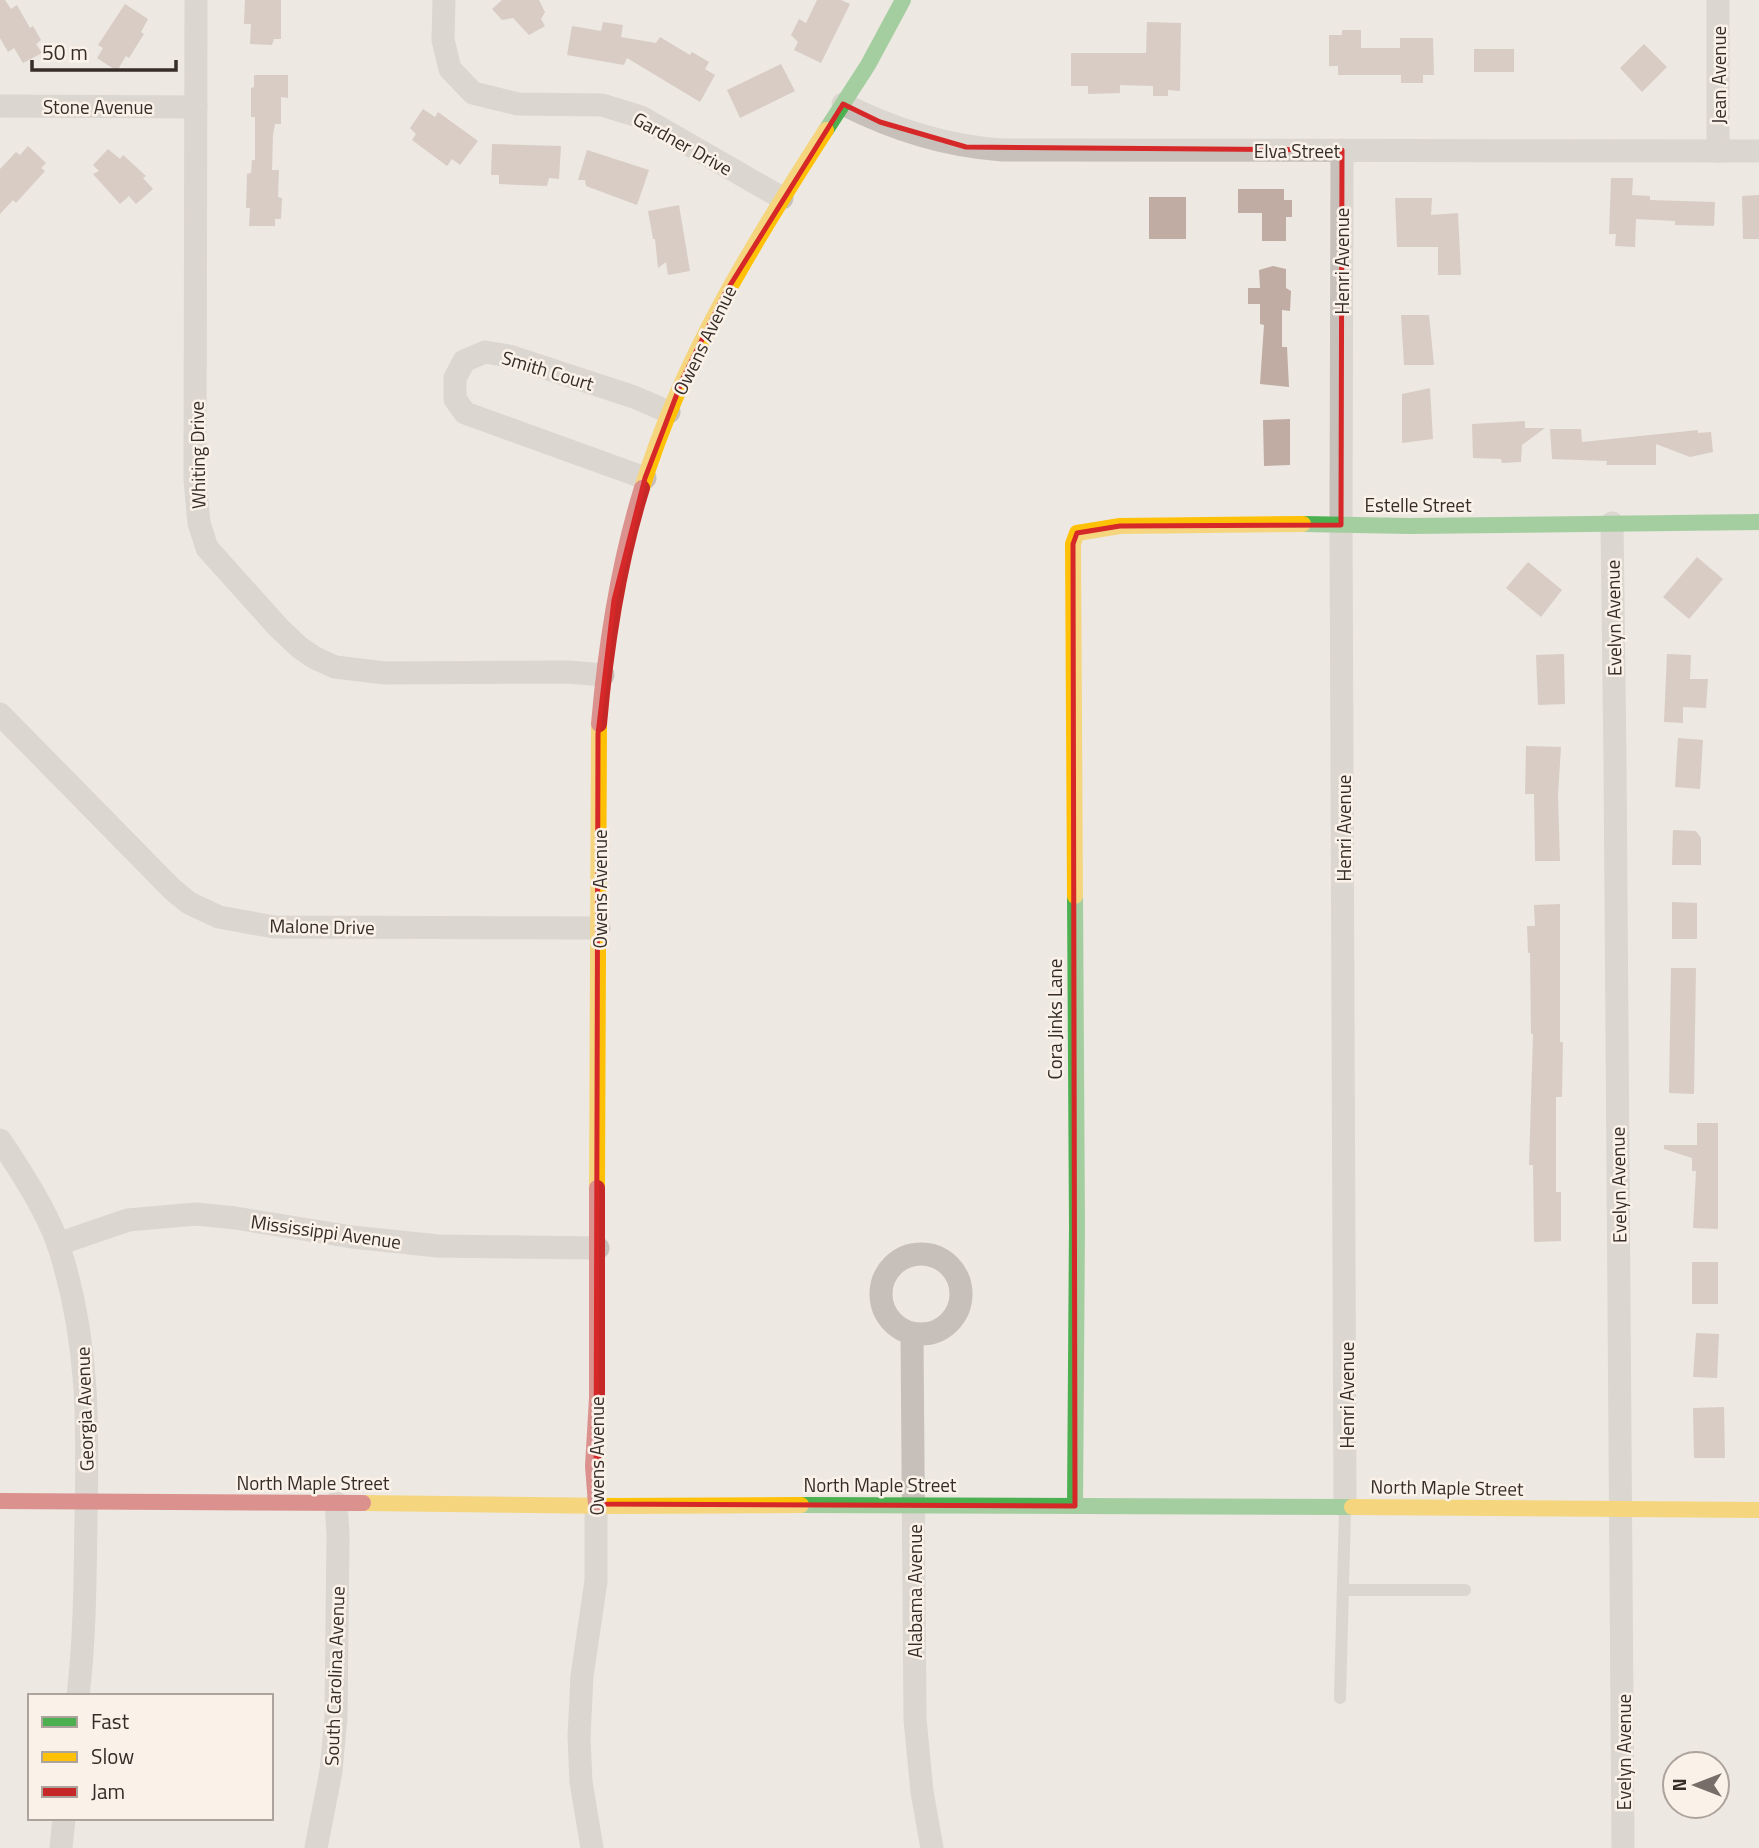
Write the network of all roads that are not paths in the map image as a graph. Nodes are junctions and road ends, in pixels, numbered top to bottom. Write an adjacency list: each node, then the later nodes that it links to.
1 (197, 0): 7 (street, Whiting Drive)
2 (444, 0): 11 (street, Gardner Drive)
3 (903, 0): 5 (street, Owens Avenue)
4 (1718, 0): 10 (street, Jean Avenue)
5 (843, 104): 8 (street, Elva Street); 11 (street, Owens Avenue)
6 (0, 106): 7 (street, Stone Avenue)
7 (196, 107): 18 (street, Whiting Drive)
8 (1342, 150): 10 (street, Elva Street); 16 (street, Henri Avenue)
9 (1759, 150): 10 (street, Elva Street)
10 (1718, 151)
11 (782, 198): 12 (street, Owens Avenue)
12 (669, 412): 13 (street, Owens Avenue); 13 (street, Smith Court)
13 (645, 478): 18 (street, Owens Avenue)
14 (1759, 522): 15 (street, Estelle Street)
15 (1612, 523): 16 (street, Estelle Street); 32 (street, Evelyn Avenue)
16 (1341, 525): 17 (street, Estelle Street); 31 (street, Henri Avenue)
17 (1077, 533): 30 (street, Cora Jinks Lane)
18 (603, 675): 20 (street, Owens Avenue)
19 (0, 714): 20 (street, Malone Drive)
20 (599, 928): 23 (street, Owens Avenue)
21 (0, 1140): 22 (street, Georgia Avenue)
22 (58, 1244): 23 (street, Mississippi Avenue); 26 (street, Georgia Avenue)
23 (597, 1248): 28 (street, Owens Avenue)
24 (912, 1334): 29 (street, Alabama Avenue)
25 (0, 1501): 26 (street, North Maple Street)
26 (87, 1503): 27 (street, North Maple Street); 36 (street, Georgia Avenue)
27 (336, 1503): 28 (street, North Maple Street); 40 (street, South Carolina Avenue)
28 (596, 1504): 29 (street, North Maple Street); 41 (street, Owens Avenue)
29 (914, 1506): 30 (street, North Maple Street); 42 (street, Alabama Avenue)
30 (1075, 1506): 31 (street, North Maple Street)
31 (1345, 1506): 32 (street, North Maple Street); 34 (lane)
32 (1621, 1508): 33 (street, North Maple Street); 43 (street, Evelyn Avenue)
33 (1759, 1510)
34 (1345, 1590): 35 (lane); 37 (lane)
35 (1465, 1590)
36 (78, 1694)
37 (1340, 1698)
38 (64, 1820): 39 (street)
39 (61, 1848)
40 (316, 1848)
41 (592, 1848)
42 (932, 1848)
43 (1623, 1848)

